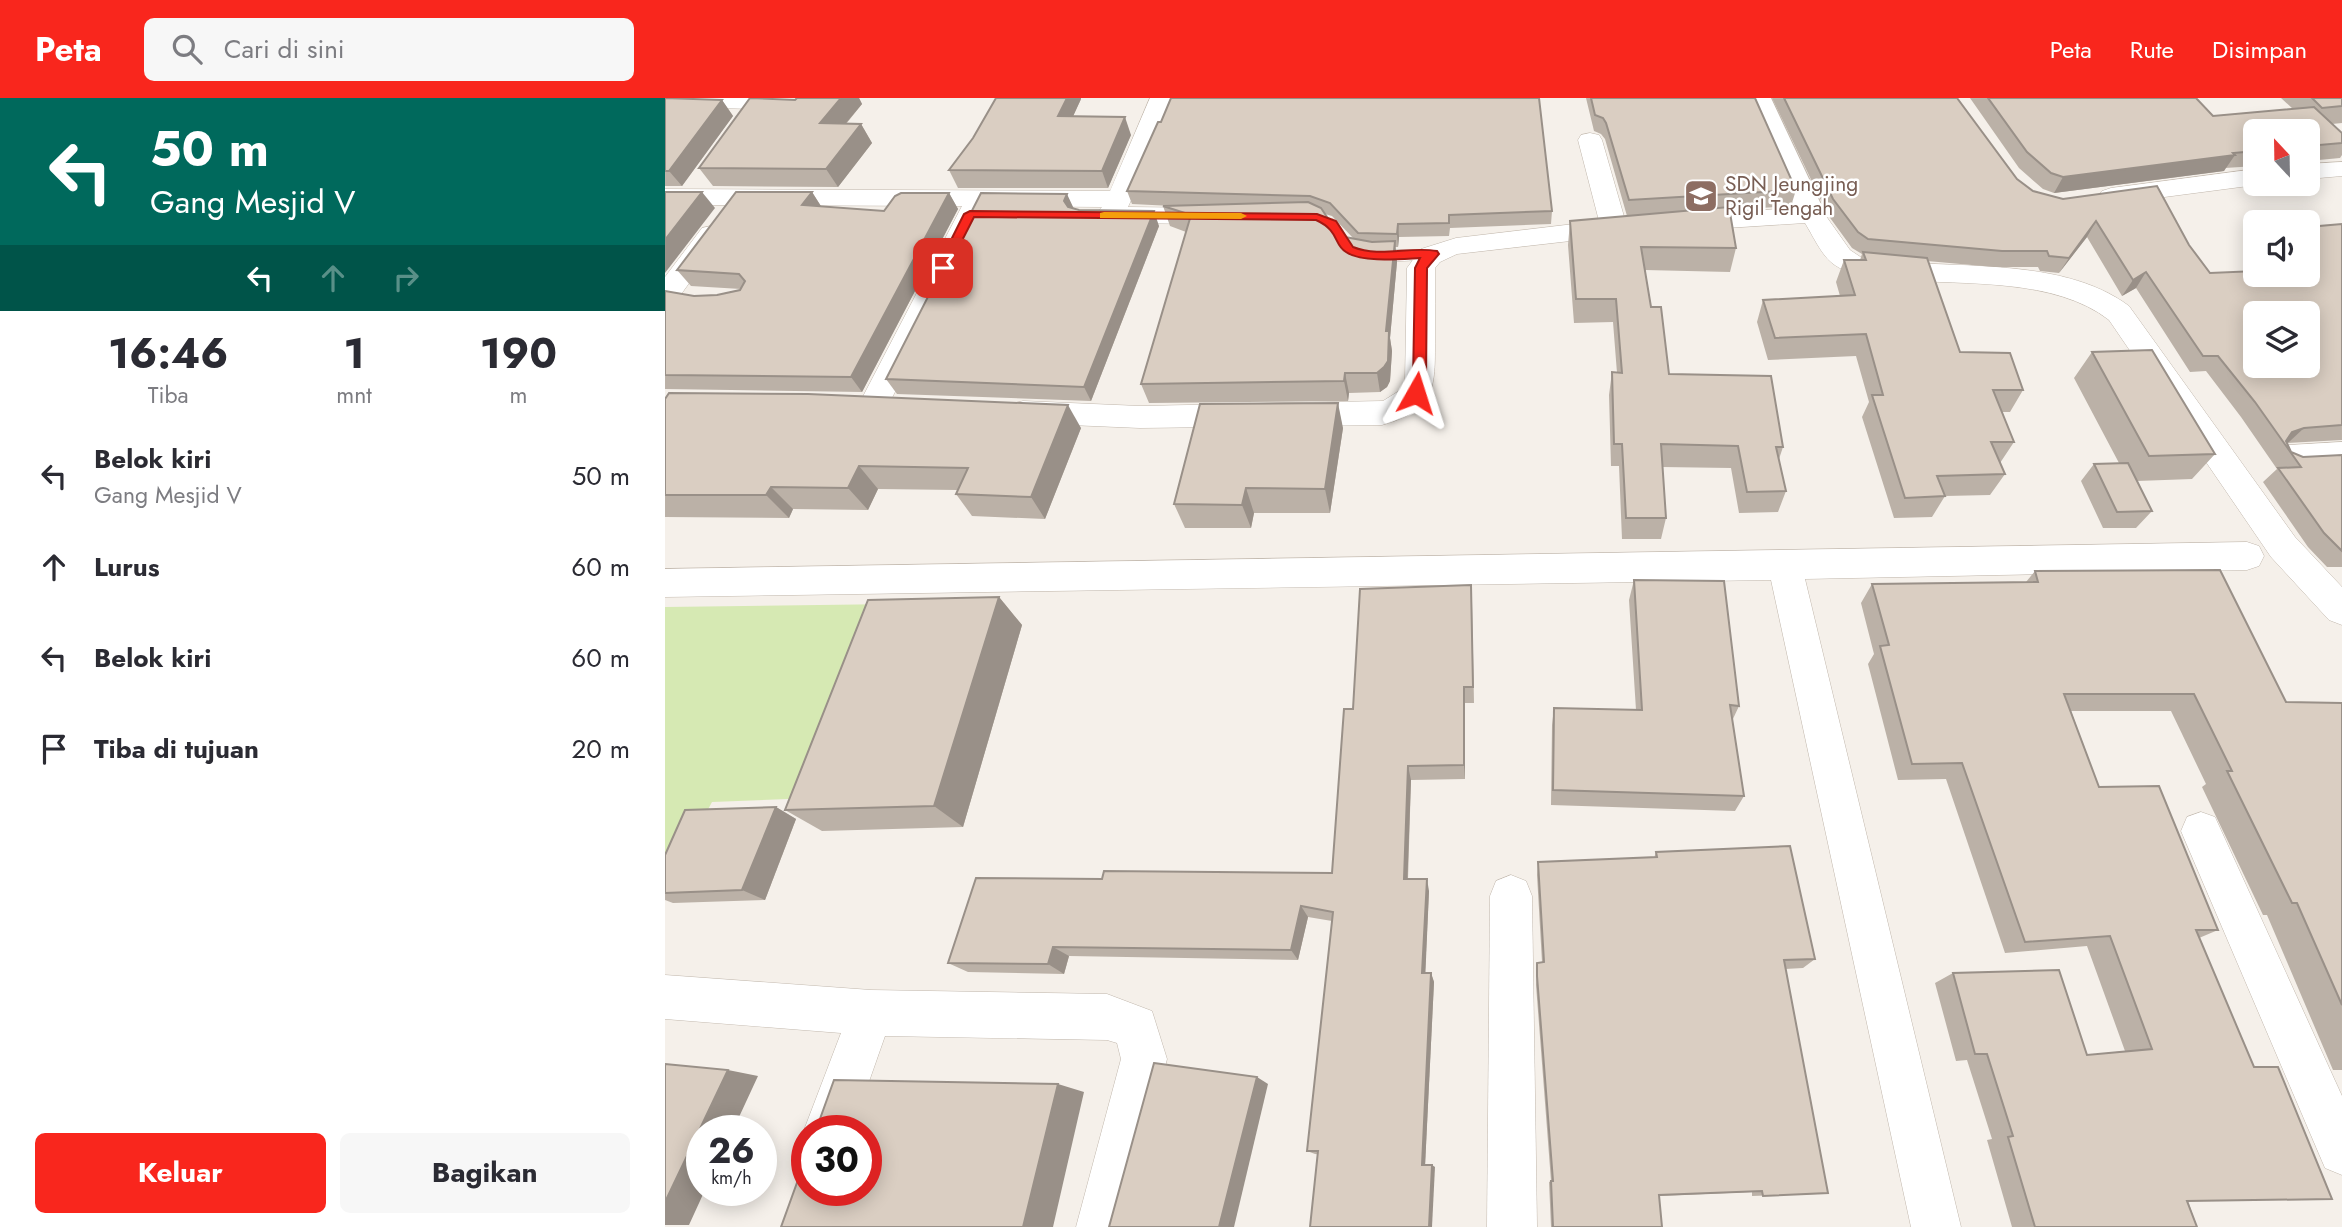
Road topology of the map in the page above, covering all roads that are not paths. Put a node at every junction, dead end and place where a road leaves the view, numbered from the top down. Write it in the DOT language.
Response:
graph roads {
  1 [pos="1162,98"];
  2 [pos="1759,98"];
  3 [pos="665,100"];
  4 [pos="759,100"];
  5 [pos="743,123"];
  6 [pos="1590,140"];
  7 [pos="2342,169"];
  8 [pos="2321,171"];
  9 [pos="705,176"];
  10 [pos="2243,179"];
  11 [pos="678,197"];
  12 [pos="739,197"];
  13 [pos="2089,199"];
  14 [pos="974,206"];
  15 [pos="1114,207"];
  16 [pos="1812,215"];
  17 [pos="1234,216"];
  18 [pos="1304,217"];
  19 [pos="1636,226"];
  20 [pos="1433,254"];
  21 [pos="669,287"];
  22 [pos="700,298"];
  23 [pos="875,406"];
  24 [pos="993,411"];
  25 [pos="2342,454"];
  26 [pos="2290,457"];
  27 [pos="2247,556"];
  28 [pos="1784,566"];
  29 [pos="665,583"];
  30 [pos="2342,610"];
  31 [pos="2201,831"];
  32 [pos="1511,896"];
  33 [pos="665,997"];
  34 [pos="871,1013"];
  35 [pos="834,1115"];
  36 [pos="2342,1151"];
  37 [pos="1101,1227"];
  38 [pos="1512,1227"];
  39 [pos="1937,1227"];
  1 -- 15 [label="street"];
  2 -- 16 [label="street"];
  3 -- 4 [label="street"];
  4 -- 5 [label="street"];
  6 -- 19 [label="street"];
  7 -- 8 [label="street"];
  9 -- 11 [label="street"];
  10 -- 13 [label="street"];
  11 -- 12 [label="street"];
  12 -- 14 [label="street"];
  12 -- 21 [label="street"];
  14 -- 15 [label="street"];
  14 -- 23 [label="street"];
  15 -- 17 [label="street"];
  16 -- 19 [label="street"];
  16 -- 30 [label="street"];
  18 -- 20 [label="lane"];
  19 -- 20 [label="street"];
  20 -- 24 [label="street"];
  21 -- 22 [label="street"];
  25 -- 26 [label="street"];
  27 -- 28 [label="street"];
  28 -- 29 [label="street"];
  28 -- 39 [label="street"];
  31 -- 36 [label="street"];
  32 -- 38 [label="street"];
  33 -- 34 [label="street"];
  34 -- 35 [label="street"];
  34 -- 37 [label="street"];
}
